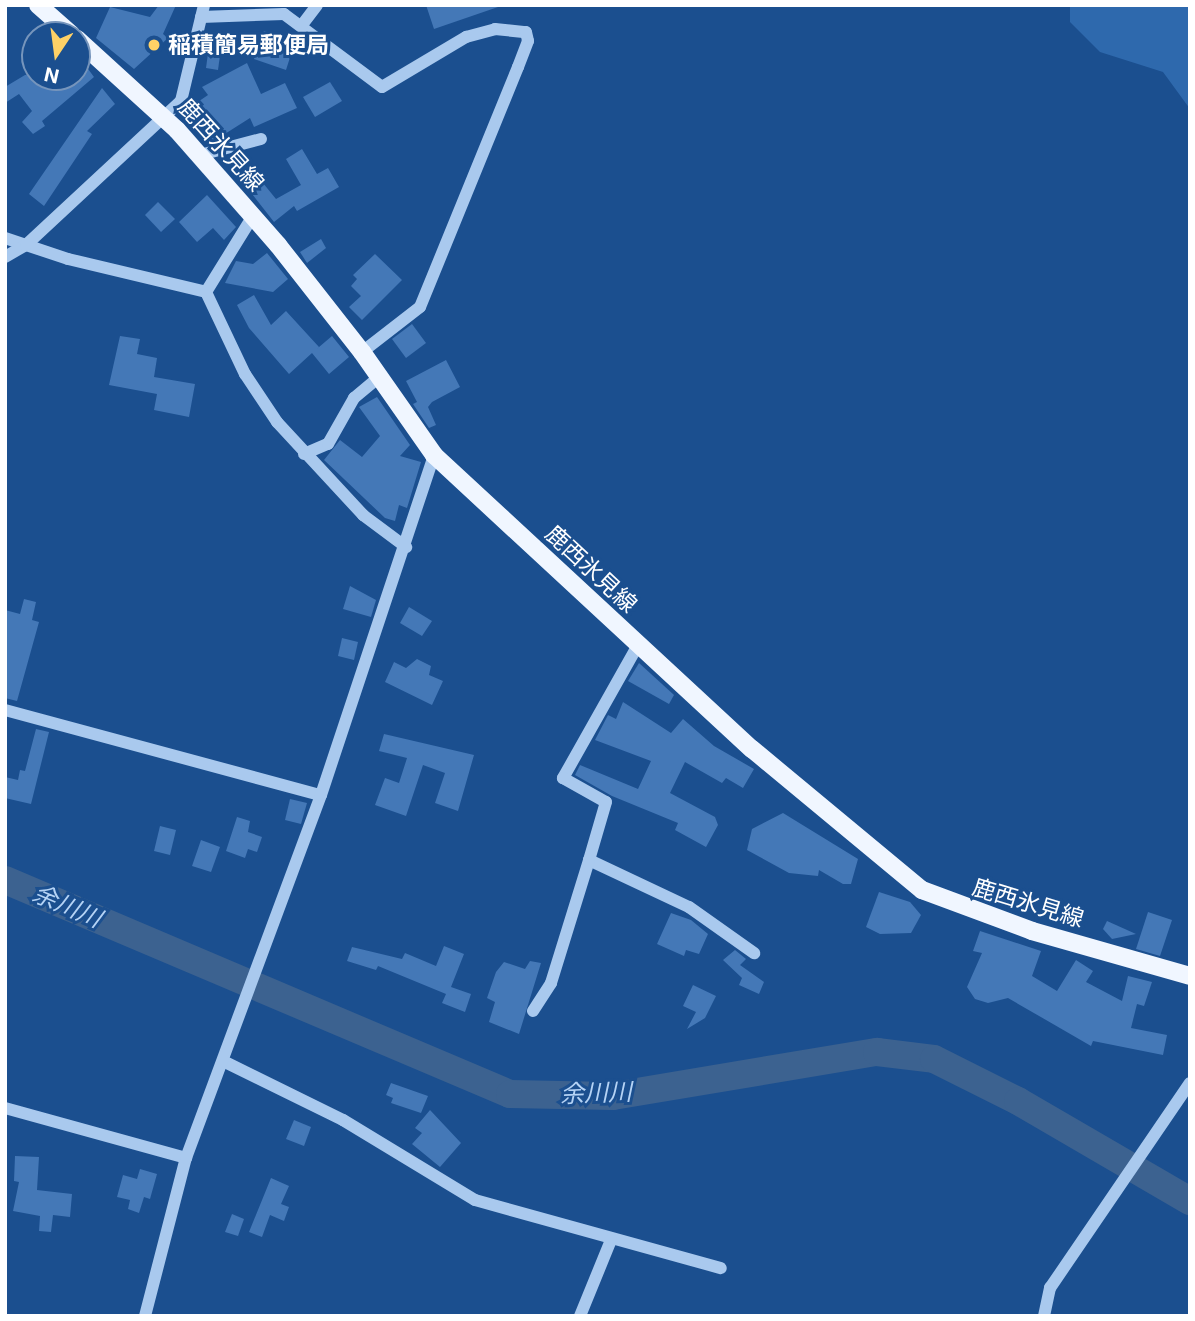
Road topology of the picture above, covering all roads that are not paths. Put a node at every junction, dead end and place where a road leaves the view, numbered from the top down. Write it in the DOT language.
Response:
graph roads {
  1 [pos="38,5"];
  2 [pos="317,5"];
  3 [pos="203,11"];
  4 [pos="56,21"];
  5 [pos="302,25"];
  6 [pos="91,52"];
  7 [pos="163,117"];
  8 [pos="261,139"];
  9 [pos="200,155"];
  10 [pos="253,216"];
  11 [pos="5,238"];
  12 [pos="26,245"];
  13 [pos="5,257"];
  14 [pos="205,292"];
  15 [pos="362,352"];
  16 [pos="379,377"];
  17 [pos="304,454"];
  18 [pos="434,455"];
  19 [pos="406,547"];
  20 [pos="638,645"];
  21 [pos="5,710"];
  22 [pos="321,796"];
  23 [pos="589,860"];
  24 [pos="754,953"];
  25 [pos="1190,976"];
  26 [pos="533,1012"];
  27 [pos="223,1060"];
  28 [pos="1190,1083"];
  29 [pos="5,1108"];
  30 [pos="186,1158"];
  31 [pos="611,1240"];
  32 [pos="721,1268"];
  33 [pos="145,1316"];
  34 [pos="580,1316"];
  35 [pos="1044,1316"];
  1 -- 4 [label="main road"];
  2 -- 5 [label="street"];
  3 -- 5 [label="street"];
  3 -- 7 [label="street"];
  5 -- 15 [label="street"];
  6 -- 7 [label="main road, 鹿西氷見線"];
  7 -- 9 [label="main road, 鹿西氷見線"];
  7 -- 12 [label="street"];
  8 -- 9 [label="street"];
  9 -- 10 [label="main road, 鹿西氷見線"];
  10 -- 14 [label="street"];
  10 -- 15 [label="main road, 鹿西氷見線"];
  11 -- 12 [label="street"];
  12 -- 13 [label="street"];
  12 -- 14 [label="street"];
  14 -- 17 [label="street"];
  15 -- 16 [label="main road, 鹿西氷見線"];
  16 -- 17 [label="street"];
  16 -- 18 [label="main road, 鹿西氷見線"];
  17 -- 19 [label="street"];
  18 -- 19 [label="street"];
  18 -- 20 [label="main road, 鹿西氷見線"];
  19 -- 22 [label="street"];
  20 -- 23 [label="street"];
  20 -- 25 [label="main road, 鹿西氷見線"];
  21 -- 22 [label="street"];
  22 -- 27 [label="street"];
  23 -- 24 [label="street"];
  23 -- 26 [label="street"];
  27 -- 30 [label="street"];
  27 -- 31 [label="street"];
  28 -- 35 [label="street"];
  29 -- 30 [label="street"];
  30 -- 33 [label="street"];
  31 -- 32 [label="street"];
  31 -- 34 [label="street"];
}
